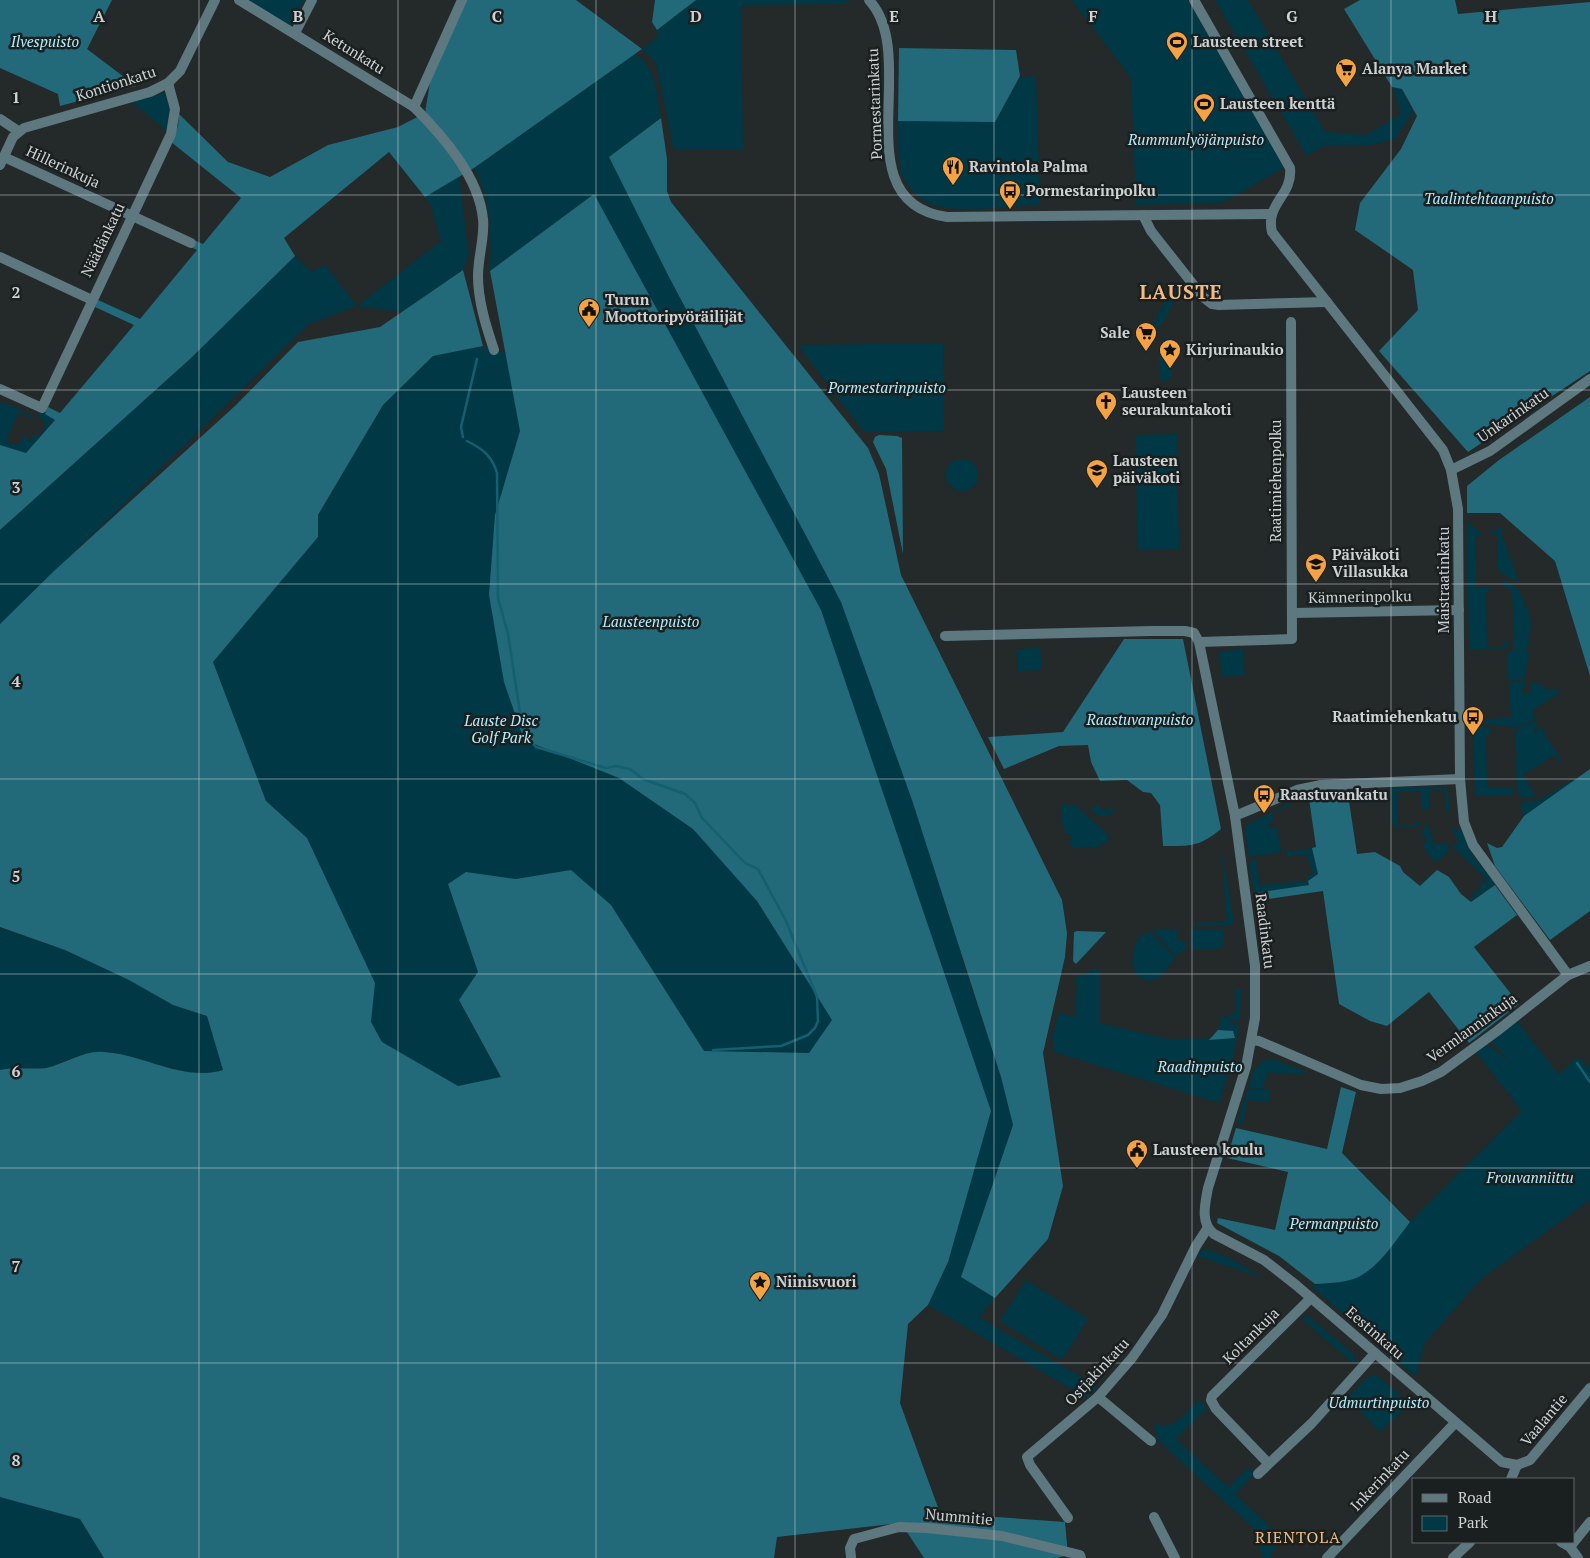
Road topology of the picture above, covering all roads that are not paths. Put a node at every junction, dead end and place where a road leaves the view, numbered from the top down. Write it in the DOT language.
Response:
graph roads {
  1 [pos="215,0"];
  2 [pos="239,0"];
  3 [pos="312,0"];
  4 [pos="462,0"];
  5 [pos="868,0"];
  6 [pos="1194,0"];
  7 [pos="295,33"];
  8 [pos="168,83"];
  9 [pos="414,107"];
  10 [pos="0,119"];
  11 [pos="18,131"];
  12 [pos="2,161"];
  13 [pos="1271,214"];
  14 [pos="1144,215"];
  15 [pos="132,216"];
  16 [pos="191,243"];
  17 [pos="0,258"];
  18 [pos="92,300"];
  19 [pos="1327,302"];
  20 [pos="1291,322"];
  21 [pos="494,350"];
  22 [pos="1590,379"];
  23 [pos="0,388"];
  24 [pos="1451,470"];
  25 [pos="1459,610"];
  26 [pos="1292,613"];
  27 [pos="945,636"];
  28 [pos="1198,638"];
  29 [pos="1460,780"];
  30 [pos="1235,816"];
  31 [pos="1590,966"];
  32 [pos="1568,975"];
  33 [pos="1252,1040"];
  34 [pos="1208,1229"];
  35 [pos="1311,1298"];
  36 [pos="1375,1353"];
  37 [pos="1590,1388"];
  38 [pos="1098,1397"];
  39 [pos="1455,1423"];
  40 [pos="1151,1441"];
  41 [pos="1268,1463"];
  42 [pos="1517,1465"];
  43 [pos="1258,1474"];
  44 [pos="1512,1478"];
  45 [pos="1154,1516"];
  46 [pos="1068,1518"];
  47 [pos="1590,1522"];
  48 [pos="1575,1535"];
  49 [pos="1078,1543"];
  50 [pos="1469,1543"];
  51 [pos="1565,1544"];
  52 [pos="851,1557"];
  53 [pos="1081,1557"];
  54 [pos="1175,1558"];
  55 [pos="1327,1558"];
  56 [pos="1453,1558"];
  57 [pos="1578,1558"];
  1 -- 8 [label="street, Kontionkatu"];
  2 -- 7 [label="street, Ketunkatu"];
  3 -- 7 [label="street"];
  4 -- 9 [label="street"];
  5 -- 14 [label="street, Pormestarinkatu"];
  6 -- 13 [label="street"];
  7 -- 9 [label="street, Ketunkatu"];
  8 -- 11 [label="street, Kontionkatu"];
  8 -- 15 [label="street, Näädänkatu"];
  9 -- 21 [label="street, Ketunkatu"];
  10 -- 11 [label="street"];
  11 -- 12 [label="street"];
  12 -- 15 [label="street, Hillerinkuja"];
  13 -- 14 [label="street, Pormestarinkatu"];
  13 -- 19 [label="street, Maistraatinkatu"];
  14 -- 19 [label="street"];
  15 -- 16 [label="street, Hillerinkuja"];
  15 -- 18 [label="street, Näädänkatu"];
  17 -- 18 [label="street"];
  18 -- 23 [label="street, Näädänkatu"];
  19 -- 24 [label="street, Maistraatinkatu"];
  20 -- 26 [label="street, Raatimiehenpolku"];
  22 -- 24 [label="street, Unkarinkatu"];
  24 -- 25 [label="street, Maistraatinkatu"];
  25 -- 26 [label="street, Kämnerinpolku"];
  25 -- 29 [label="street, Maistraatinkatu"];
  26 -- 28 [label="street, Raatimiehenpolku"];
  27 -- 28 [label="street"];
  28 -- 30 [label="street, Raadinkatu"];
  29 -- 30 [label="street"];
  29 -- 32 [label="street, Maistraatinkatu"];
  30 -- 33 [label="street, Raadinkatu"];
  31 -- 32 [label="street, Vermlanninkuja"];
  32 -- 33 [label="street, Vermlanninkuja"];
  33 -- 34 [label="street, Raadinkatu"];
  34 -- 35 [label="street, Eestinkatu"];
  34 -- 38 [label="street, Ostjakinkatu"];
  35 -- 36 [label="street, Eestinkatu"];
  35 -- 41 [label="street, Koltankuja"];
  36 -- 39 [label="street, Eestinkatu"];
  36 -- 41 [label="street"];
  37 -- 42 [label="street, Vaalantie"];
  38 -- 40 [label="street"];
  38 -- 46 [label="street, Ostjakinkatu"];
  39 -- 42 [label="street, Eestinkatu"];
  39 -- 55 [label="street, Inkerinkatu"];
  41 -- 43 [label="street"];
  42 -- 44 [label="street"];
  45 -- 54 [label="street"];
  47 -- 48 [label="street"];
  49 -- 53 [label="street, Nummitie"];
  50 -- 56 [label="street"];
  51 -- 57 [label="street"];
  52 -- 53 [label="street, Nummitie"];
}
